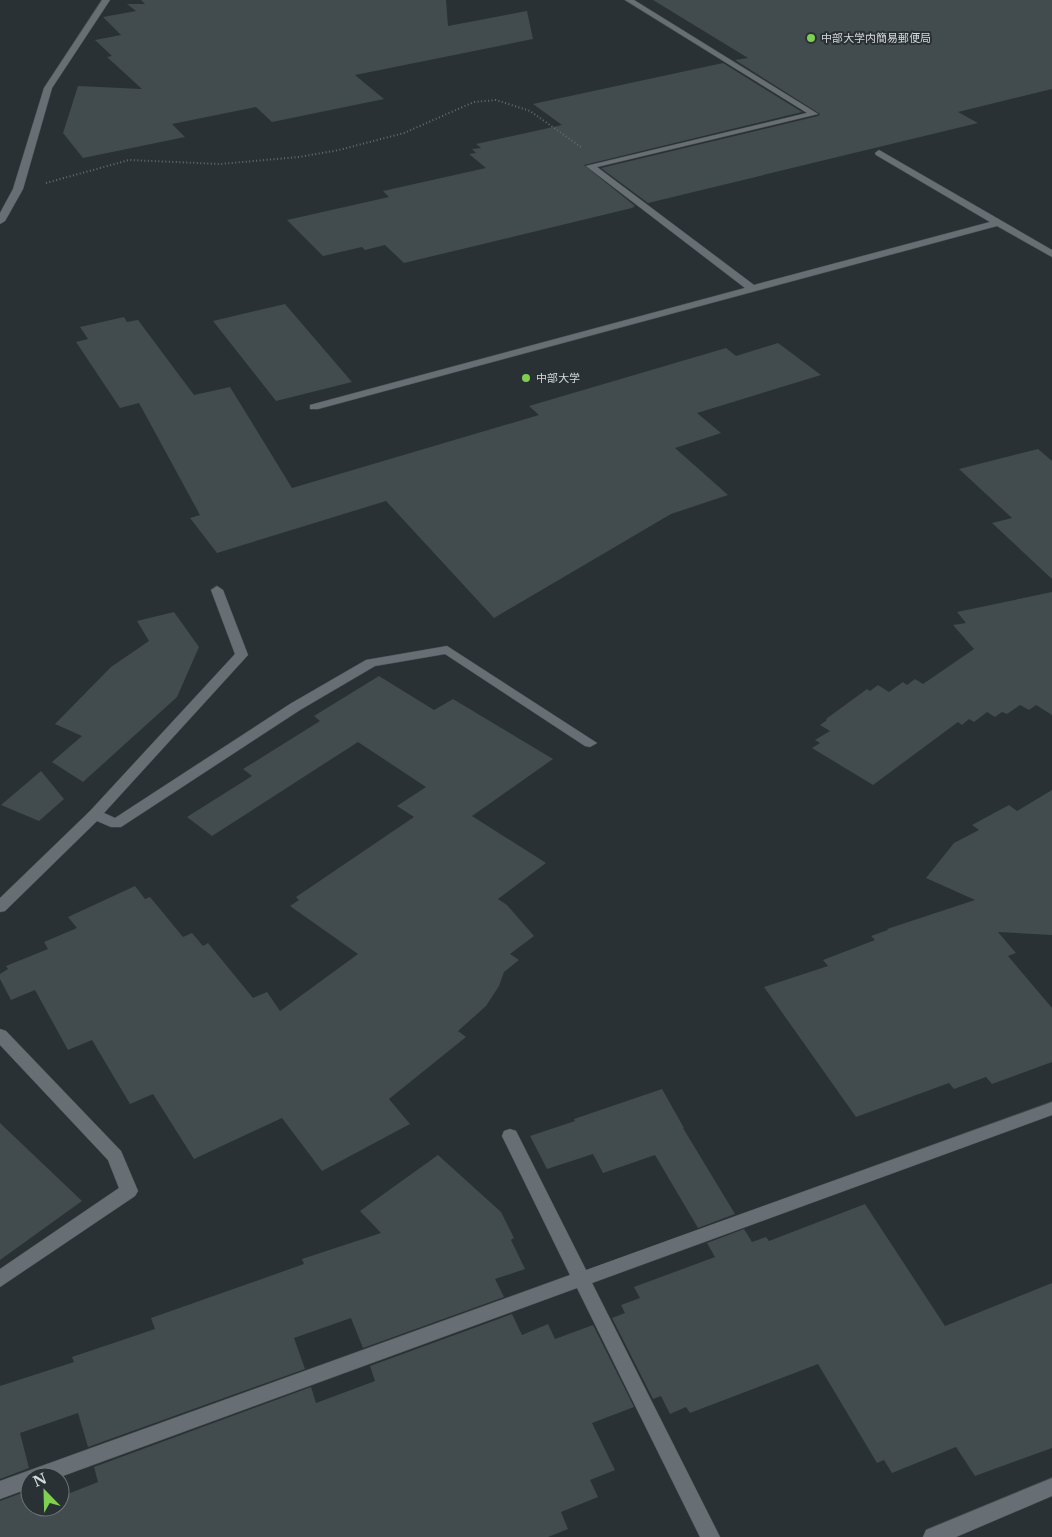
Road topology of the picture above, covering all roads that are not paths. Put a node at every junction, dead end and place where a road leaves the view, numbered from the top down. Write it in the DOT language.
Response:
graph roads {
  1 [pos="106,0"];
  2 [pos="629,0"];
  3 [pos="878,153"];
  4 [pos="0,221"];
  5 [pos="997,223"];
  6 [pos="1052,254"];
  7 [pos="753,289"];
  8 [pos="314,407"];
  9 [pos="217,590"];
  10 [pos="590,742"];
  11 [pos="95,814"];
  12 [pos="0,907"];
  13 [pos="0,1035"];
  14 [pos="1052,1108"];
  15 [pos="510,1136"];
  16 [pos="580,1279"];
  17 [pos="0,1280"];
  18 [pos="63,1467"];
  19 [pos="20,1483"];
  20 [pos="1052,1487"];
  21 [pos="0,1490"];
  22 [pos="710,1537"];
  23 [pos="933,1537"];
  1 -- 4 [label="street"];
  2 -- 7 [label="street"];
  3 -- 5 [label="street"];
  5 -- 6 [label="street"];
  5 -- 7 [label="street"];
  7 -- 8 [label="street"];
  9 -- 11 [label="street"];
  10 -- 11 [label="street"];
  11 -- 12 [label="street"];
  13 -- 17 [label="street"];
  14 -- 16 [label="street"];
  15 -- 16 [label="street"];
  16 -- 18 [label="street"];
  16 -- 22 [label="street"];
  19 -- 21 [label="street"];
  20 -- 23 [label="street"];
}
